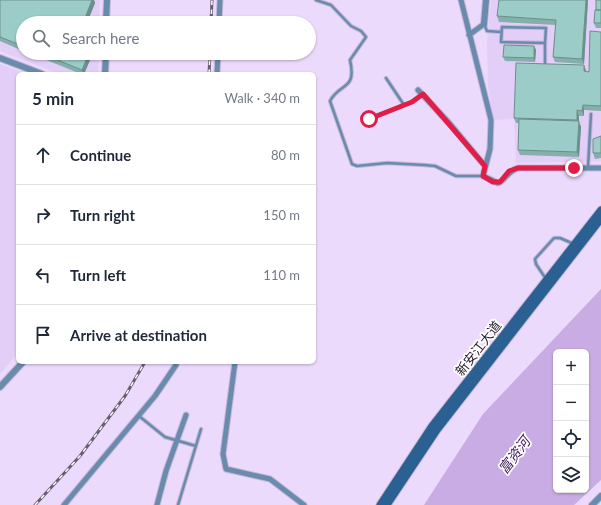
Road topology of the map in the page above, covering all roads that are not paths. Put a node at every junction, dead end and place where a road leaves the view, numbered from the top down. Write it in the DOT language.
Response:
graph roads {
  1 [pos="107,0"];
  2 [pos="220,0"];
  3 [pos="316,0"];
  4 [pos="461,0"];
  5 [pos="486,0"];
  6 [pos="106,16"];
  7 [pos="219,16"];
  8 [pos="484,24"];
  9 [pos="502,32"];
  10 [pos="469,35"];
  11 [pos="545,43"];
  12 [pos="0,58"];
  13 [pos="106,60"];
  14 [pos="218,60"];
  15 [pos="544,66"];
  16 [pos="37,72"];
  17 [pos="105,72"];
  18 [pos="217,72"];
  19 [pos="386,78"];
  20 [pos="418,90"];
  21 [pos="423,94"];
  22 [pos="404,105"];
  23 [pos="591,114"];
  24 [pos="369,119"];
  25 [pos="485,166"];
  26 [pos="588,168"];
  27 [pos="601,168"];
  28 [pos="483,176"];
  29 [pos="601,210"];
  30 [pos="601,219"];
  31 [pos="574,244"];
  32 [pos="546,280"];
  33 [pos="21,364"];
  34 [pos="235,364"];
  35 [pos="176,365"];
  36 [pos="0,387"];
  37 [pos="186,415"];
  38 [pos="139,416"];
  39 [pos="201,429"];
  40 [pos="176,440"];
  41 [pos="196,446"];
  42 [pos="601,496"];
  43 [pos="64,505"];
  44 [pos="157,505"];
  45 [pos="178,505"];
  46 [pos="304,505"];
  47 [pos="380,505"];
  48 [pos="387,505"];
  49 [pos="592,505"];
  1 -- 6 [label="street"];
  2 -- 7 [label="street"];
  3 -- 28 [label="lane"];
  4 -- 10 [label="street"];
  5 -- 8 [label="street"];
  8 -- 9 [label="lane"];
  8 -- 10 [label="street"];
  9 -- 11 [label="lane"];
  9 -- 11 [label="lane"];
  10 -- 25 [label="street"];
  11 -- 15 [label="lane"];
  12 -- 16 [label="street"];
  13 -- 17 [label="street"];
  14 -- 18 [label="street"];
  19 -- 22 [label="lane"];
  20 -- 21 [label="street"];
  21 -- 22 [label="lane"];
  21 -- 25 [label="street"];
  22 -- 24 [label="lane"];
  23 -- 26 [label="lane"];
  25 -- 28 [label="street"];
  26 -- 27 [label="street"];
  26 -- 28 [label="street"];
  29 -- 31 [label="main road, 新安江大道"];
  30 -- 48 [label="main road, 新安江大道"];
  31 -- 32 [label="main road, 新安江大道"];
  31 -- 32 [label="lane"];
  32 -- 47 [label="main road, 新安江大道"];
  33 -- 36 [label="street"];
  34 -- 46 [label="street"];
  35 -- 38 [label="street"];
  37 -- 40 [label="street"];
  38 -- 40 [label="lane"];
  38 -- 43 [label="street"];
  39 -- 41 [label="lane"];
  40 -- 41 [label="lane"];
  40 -- 44 [label="street"];
  41 -- 45 [label="lane"];
  42 -- 49 [label="street"];
}
